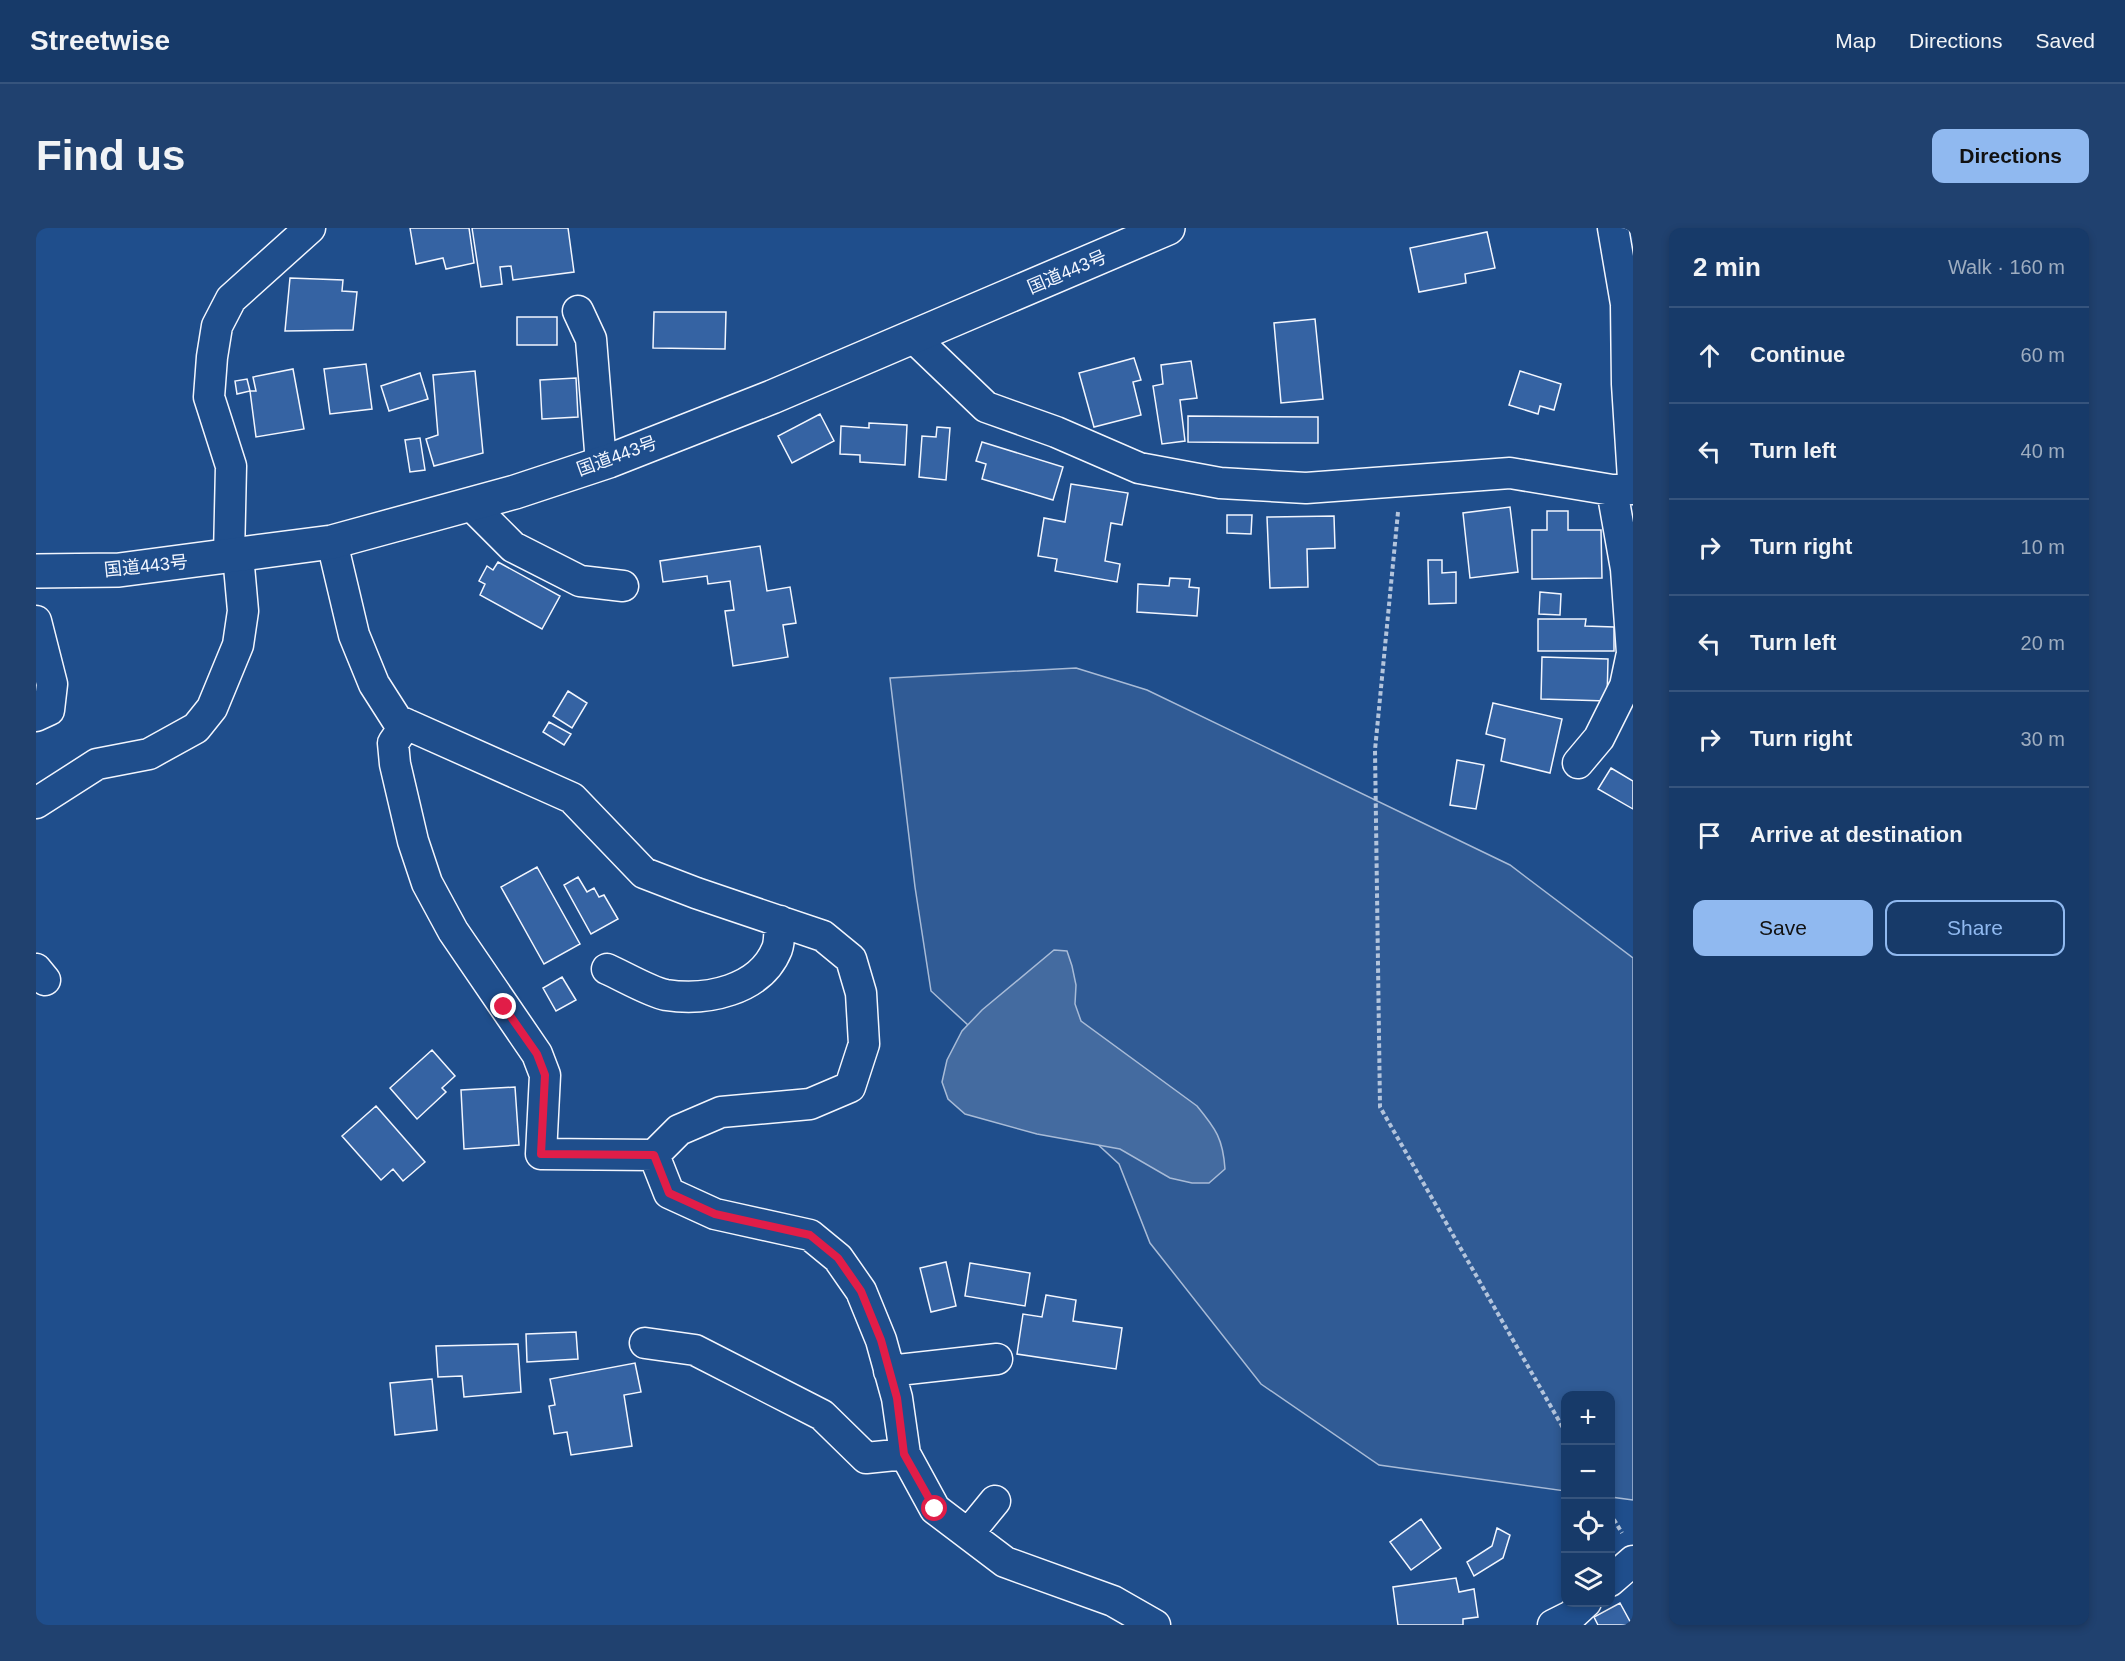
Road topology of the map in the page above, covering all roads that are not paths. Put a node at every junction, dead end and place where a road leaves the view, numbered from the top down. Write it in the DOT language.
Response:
graph roads {
  1 [pos="310,228"];
  2 [pos="1168,228"];
  3 [pos="1613,228"];
  4 [pos="578,311"];
  5 [pos="914,338"];
  6 [pos="601,463"];
  7 [pos="1626,486"];
  8 [pos="470,504"];
  9 [pos="332,542"];
  10 [pos="233,556"];
  11 [pos="36,571"];
  12 [pos="623,586"];
  13 [pos="36,621"];
  14 [pos="36,716"];
  15 [pos="406,724"];
  16 [pos="1578,763"];
  17 [pos="36,803"];
  18 [pos="780,921"];
  19 [pos="607,969"];
  20 [pos="654,1155"];
  21 [pos="645,1343"];
  22 [pos="997,1359"];
  23 [pos="890,1371"];
  24 [pos="904,1454"];
  25 [pos="995,1501"];
  26 [pos="968,1534"];
  27 [pos="1633,1561"];
  28 [pos="1615,1577"];
  29 [pos="1581,1607"];
  30 [pos="1155,1625"];
  31 [pos="1553,1625"];
  1 -- 10 [label="street"];
  2 -- 5 [label="highway, 国道443号"];
  3 -- 7 [label="street"];
  4 -- 6 [label="street"];
  5 -- 6 [label="highway, 国道443号"];
  5 -- 7 [label="street"];
  6 -- 8 [label="highway, 国道443号"];
  7 -- 16 [label="street"];
  8 -- 9 [label="highway, 国道443号"];
  8 -- 12 [label="street"];
  9 -- 10 [label="highway, 国道443号"];
  9 -- 15 [label="street"];
  10 -- 11 [label="highway, 国道443号"];
  10 -- 17 [label="street"];
  13 -- 14 [label="street"];
  15 -- 18 [label="street"];
  15 -- 20 [label="street"];
  18 -- 19 [label="street"];
  18 -- 20 [label="street"];
  20 -- 23 [label="street"];
  21 -- 24 [label="street"];
  22 -- 23 [label="street"];
  23 -- 24 [label="street"];
  24 -- 26 [label="street"];
  25 -- 26 [label="street"];
  26 -- 30 [label="street"];
  27 -- 28 [label="street"];
  29 -- 31 [label="street"];
}
